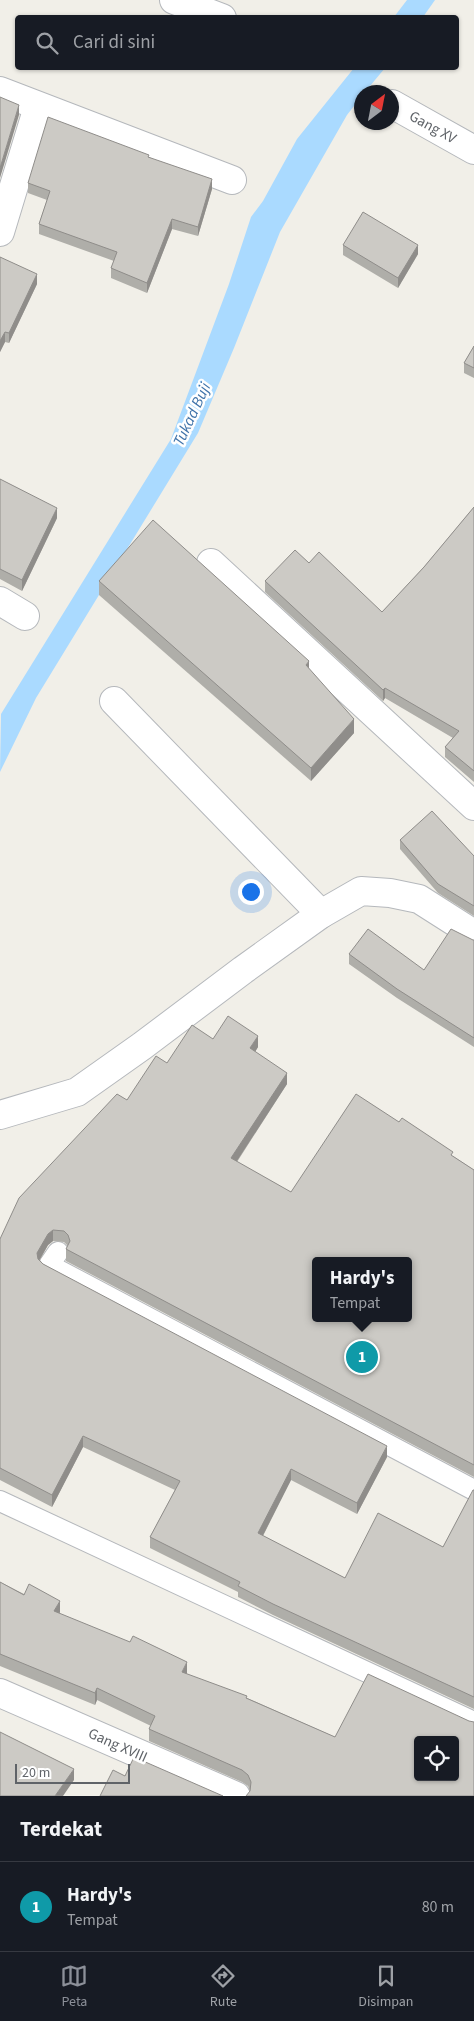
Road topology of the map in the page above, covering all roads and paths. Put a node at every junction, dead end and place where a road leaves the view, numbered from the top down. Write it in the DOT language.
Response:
graph roads {
  1 [pos="174,0"];
  2 [pos="214,15"];
  3 [pos="0,91"];
  4 [pos="38,107"];
  5 [pos="399,108"];
  6 [pos="474,150"];
  7 [pos="232,180"];
  8 [pos="0,232"];
  9 [pos="211,563"];
  10 [pos="0,601"];
  11 [pos="25,616"];
  12 [pos="114,702"];
  13 [pos="474,806"];
  14 [pos="321,914"];
  15 [pos="474,934"];
  16 [pos="0,1115"];
  17 [pos="58,1252"];
  18 [pos="474,1490"];
  19 [pos="0,1501"];
  20 [pos="0,1693"];
  21 [pos="474,1722"];
  22 [pos="236,1796"];
  1 -- 2 [label="street"];
  3 -- 4 [label="street"];
  4 -- 7 [label="street"];
  4 -- 8 [label="street"];
  5 -- 6 [label="street, Gang XV"];
  9 -- 13 [label="street"];
  10 -- 11 [label="street"];
  12 -- 14 [label="street"];
  14 -- 15 [label="street"];
  14 -- 16 [label="street"];
  17 -- 18 [label="lane"];
  19 -- 21 [label="lane"];
  20 -- 22 [label="street, Gang XVIII"];
}
